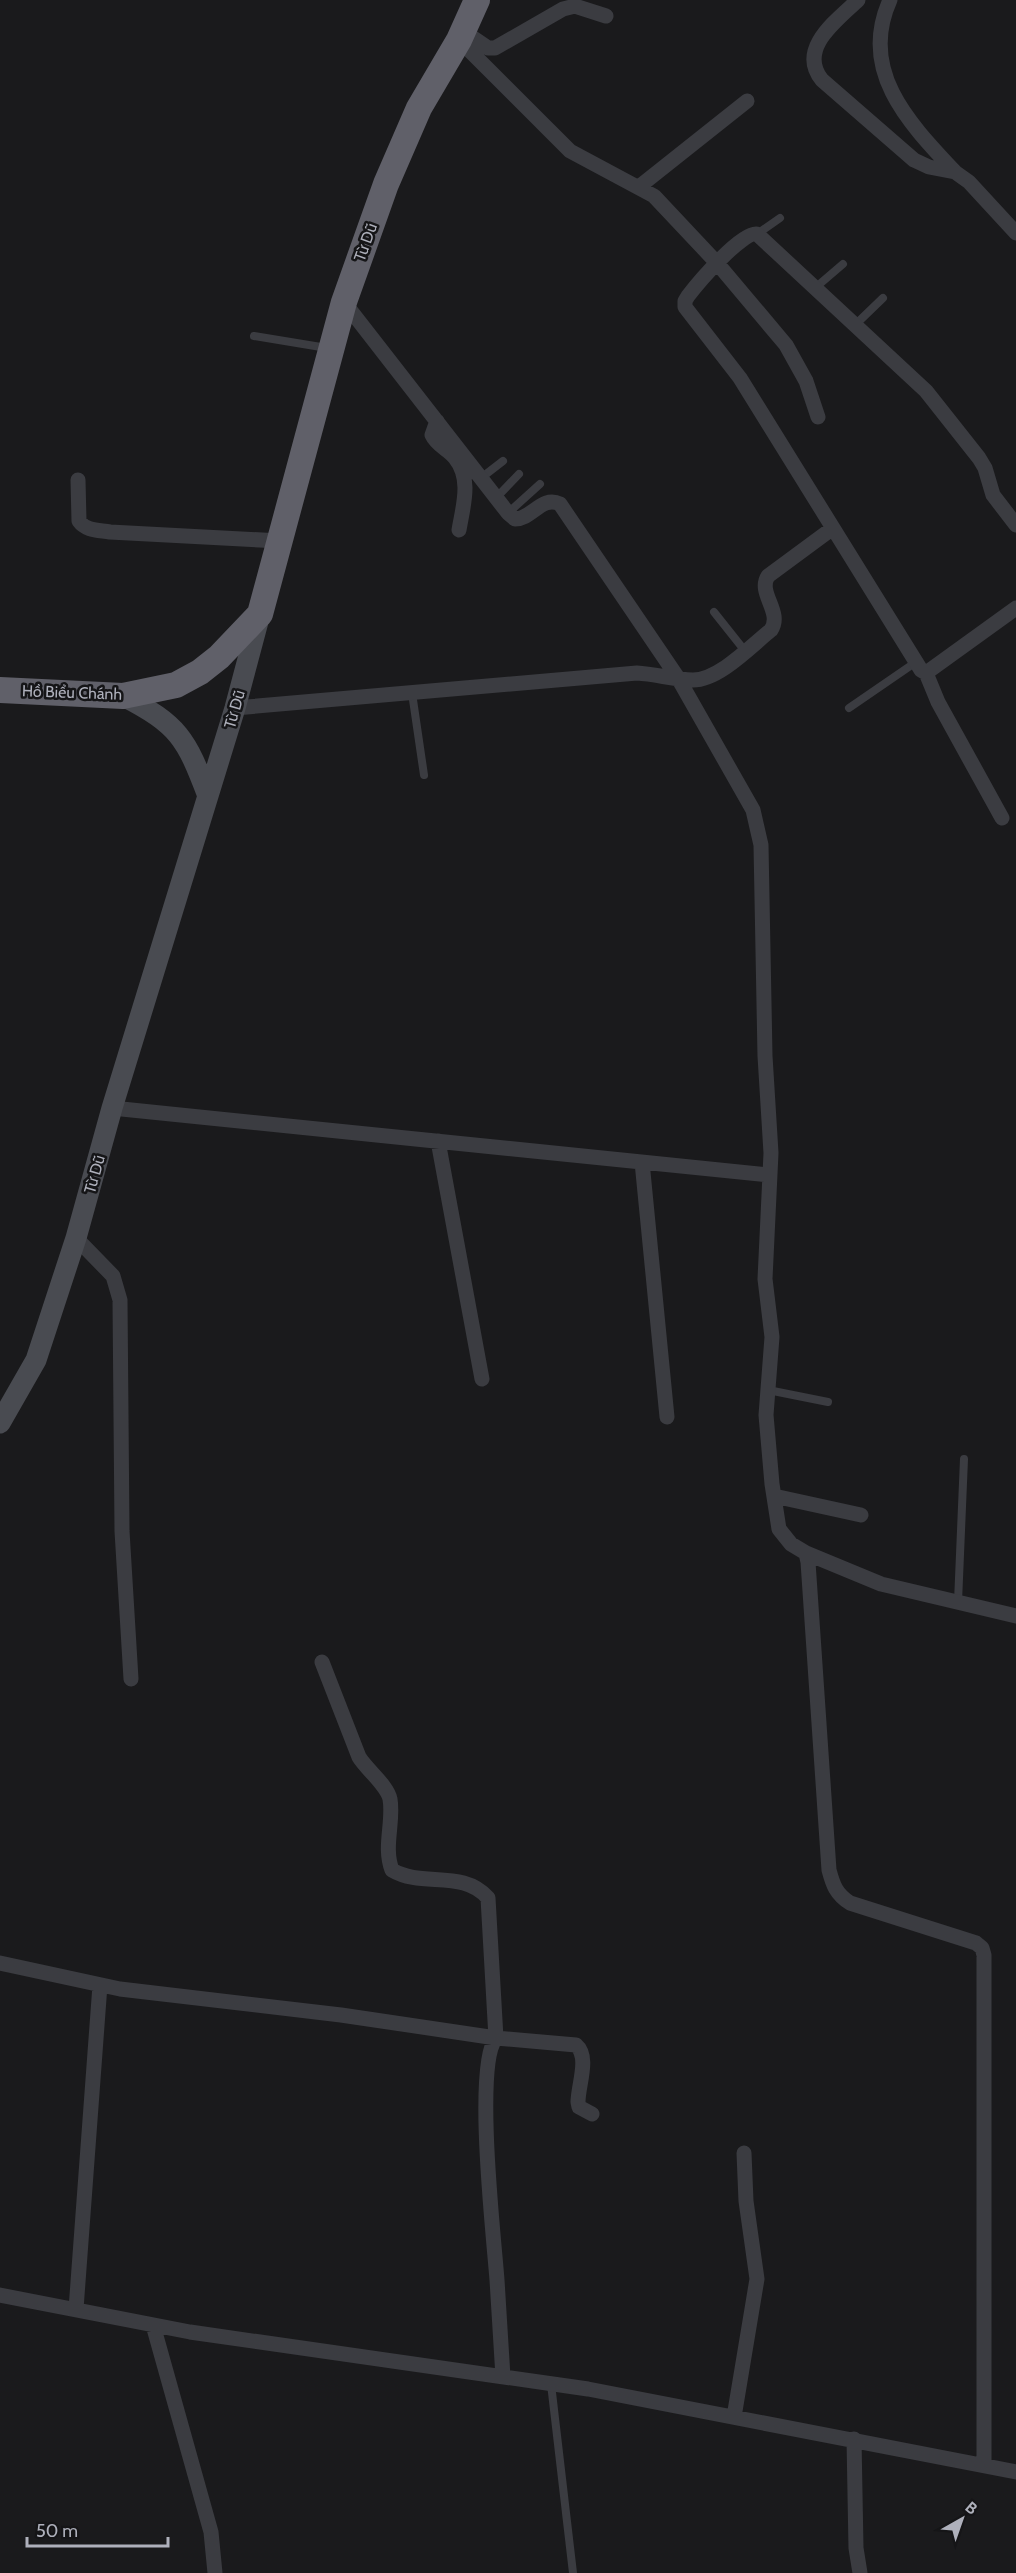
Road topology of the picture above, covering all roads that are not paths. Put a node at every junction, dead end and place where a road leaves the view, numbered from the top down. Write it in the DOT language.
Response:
graph roads {
  1 [pos="477,0"];
  2 [pos="856,0"];
  3 [pos="890,0"];
  4 [pos="606,16"];
  5 [pos="461,35"];
  6 [pos="747,101"];
  7 [pos="955,172"];
  8 [pos="640,186"];
  9 [pos="780,218"];
  10 [pos="1016,233"];
  11 [pos="757,234"];
  12 [pos="717,263"];
  13 [pos="843,264"];
  14 [pos="815,288"];
  15 [pos="883,298"];
  16 [pos="344,302"];
  17 [pos="855,325"];
  18 [pos="254,336"];
  19 [pos="331,349"];
  20 [pos="818,417"];
  21 [pos="437,421"];
  22 [pos="503,460"];
  23 [pos="519,474"];
  24 [pos="481,478"];
  25 [pos="78,480"];
  26 [pos="540,484"];
  27 [pos="496,498"];
  28 [pos="508,513"];
  29 [pos="1016,525"];
  30 [pos="833,528"];
  31 [pos="459,530"];
  32 [pos="280,541"];
  33 [pos="1016,608"];
  34 [pos="714,612"];
  35 [pos="260,614"];
  36 [pos="745,651"];
  37 [pos="921,668"];
  38 [pos="678,678"];
  39 [pos="0,690"];
  40 [pos="412,693"];
  41 [pos="123,696"];
  42 [pos="235,708"];
  43 [pos="849,708"];
  44 [pos="424,775"];
  45 [pos="208,796"];
  46 [pos="1002,818"];
  47 [pos="112,1108"];
  48 [pos="438,1141"];
  49 [pos="642,1162"];
  50 [pos="769,1175"];
  51 [pos="76,1238"];
  52 [pos="482,1379"];
  53 [pos="768,1390"];
  54 [pos="828,1402"];
  55 [pos="667,1417"];
  56 [pos="0,1423"];
  57 [pos="964,1459"];
  58 [pos="774,1496"];
  59 [pos="861,1515"];
  60 [pos="807,1563"];
  61 [pos="958,1602"];
  62 [pos="1016,1616"];
  63 [pos="322,1662"];
  64 [pos="131,1679"];
  65 [pos="0,1964"];
  66 [pos="100,1985"];
  67 [pos="496,2038"];
  68 [pos="592,2114"];
  69 [pos="744,2153"];
  70 [pos="0,2295"];
  71 [pos="76,2309"];
  72 [pos="153,2325"];
  73 [pos="503,2377"];
  74 [pos="551,2384"];
  75 [pos="734,2417"];
  76 [pos="854,2439"];
  77 [pos="984,2464"];
  78 [pos="1016,2472"];
  79 [pos="215,2573"];
  80 [pos="573,2573"];
  81 [pos="860,2573"];
  1 -- 5 [label="highway, Từ Dũ"];
  2 -- 7 [label="street"];
  3 -- 7 [label="street"];
  4 -- 5 [label="street"];
  5 -- 8 [label="street"];
  5 -- 16 [label="highway, Từ Dũ"];
  6 -- 8 [label="street"];
  7 -- 10 [label="street"];
  8 -- 12 [label="street"];
  9 -- 11 [label="lane"];
  11 -- 12 [label="street"];
  11 -- 14 [label="street"];
  12 -- 20 [label="street"];
  12 -- 30 [label="street"];
  13 -- 14 [label="lane"];
  14 -- 17 [label="street"];
  15 -- 17 [label="lane"];
  16 -- 19 [label="highway, Từ Dũ"];
  16 -- 21 [label="street"];
  17 -- 29 [label="street"];
  18 -- 19 [label="lane"];
  19 -- 32 [label="highway, Từ Dũ"];
  21 -- 24 [label="street"];
  21 -- 31 [label="street"];
  22 -- 24 [label="lane"];
  23 -- 27 [label="lane"];
  24 -- 27 [label="street"];
  25 -- 32 [label="street"];
  26 -- 28 [label="lane"];
  27 -- 28 [label="street"];
  28 -- 38 [label="street"];
  30 -- 36 [label="street"];
  30 -- 37 [label="street"];
  32 -- 35 [label="highway, Từ Dũ"];
  33 -- 37 [label="street"];
  34 -- 36 [label="lane"];
  35 -- 41 [label="highway, Hồ Biểu Chánh"];
  35 -- 42 [label="main road, Từ Dũ"];
  36 -- 38 [label="street"];
  37 -- 43 [label="lane"];
  37 -- 46 [label="street"];
  38 -- 40 [label="street"];
  38 -- 50 [label="street"];
  39 -- 41 [label="highway, Hồ Biểu Chánh"];
  40 -- 42 [label="street"];
  40 -- 44 [label="lane"];
  41 -- 45 [label="main road"];
  42 -- 45 [label="main road, Từ Dũ"];
  45 -- 47 [label="main road, Từ Dũ"];
  47 -- 48 [label="street"];
  47 -- 51 [label="main road, Từ Dũ"];
  48 -- 49 [label="street"];
  48 -- 52 [label="street"];
  49 -- 50 [label="street"];
  49 -- 55 [label="street"];
  50 -- 53 [label="street"];
  51 -- 56 [label="main road, Từ Dũ"];
  51 -- 64 [label="street"];
  53 -- 54 [label="lane"];
  53 -- 58 [label="street"];
  57 -- 61 [label="lane"];
  58 -- 59 [label="street"];
  58 -- 60 [label="street"];
  60 -- 61 [label="street"];
  60 -- 77 [label="street"];
  61 -- 62 [label="street"];
  63 -- 67 [label="street"];
  65 -- 66 [label="street"];
  66 -- 67 [label="street"];
  66 -- 71 [label="street"];
  67 -- 68 [label="street"];
  67 -- 73 [label="street"];
  69 -- 75 [label="street"];
  70 -- 71 [label="street"];
  71 -- 72 [label="street"];
  72 -- 73 [label="street"];
  72 -- 79 [label="street"];
  73 -- 74 [label="street"];
  74 -- 75 [label="street"];
  74 -- 80 [label="lane"];
  75 -- 76 [label="street"];
  76 -- 77 [label="street"];
  76 -- 81 [label="street"];
  77 -- 78 [label="street"];
}
